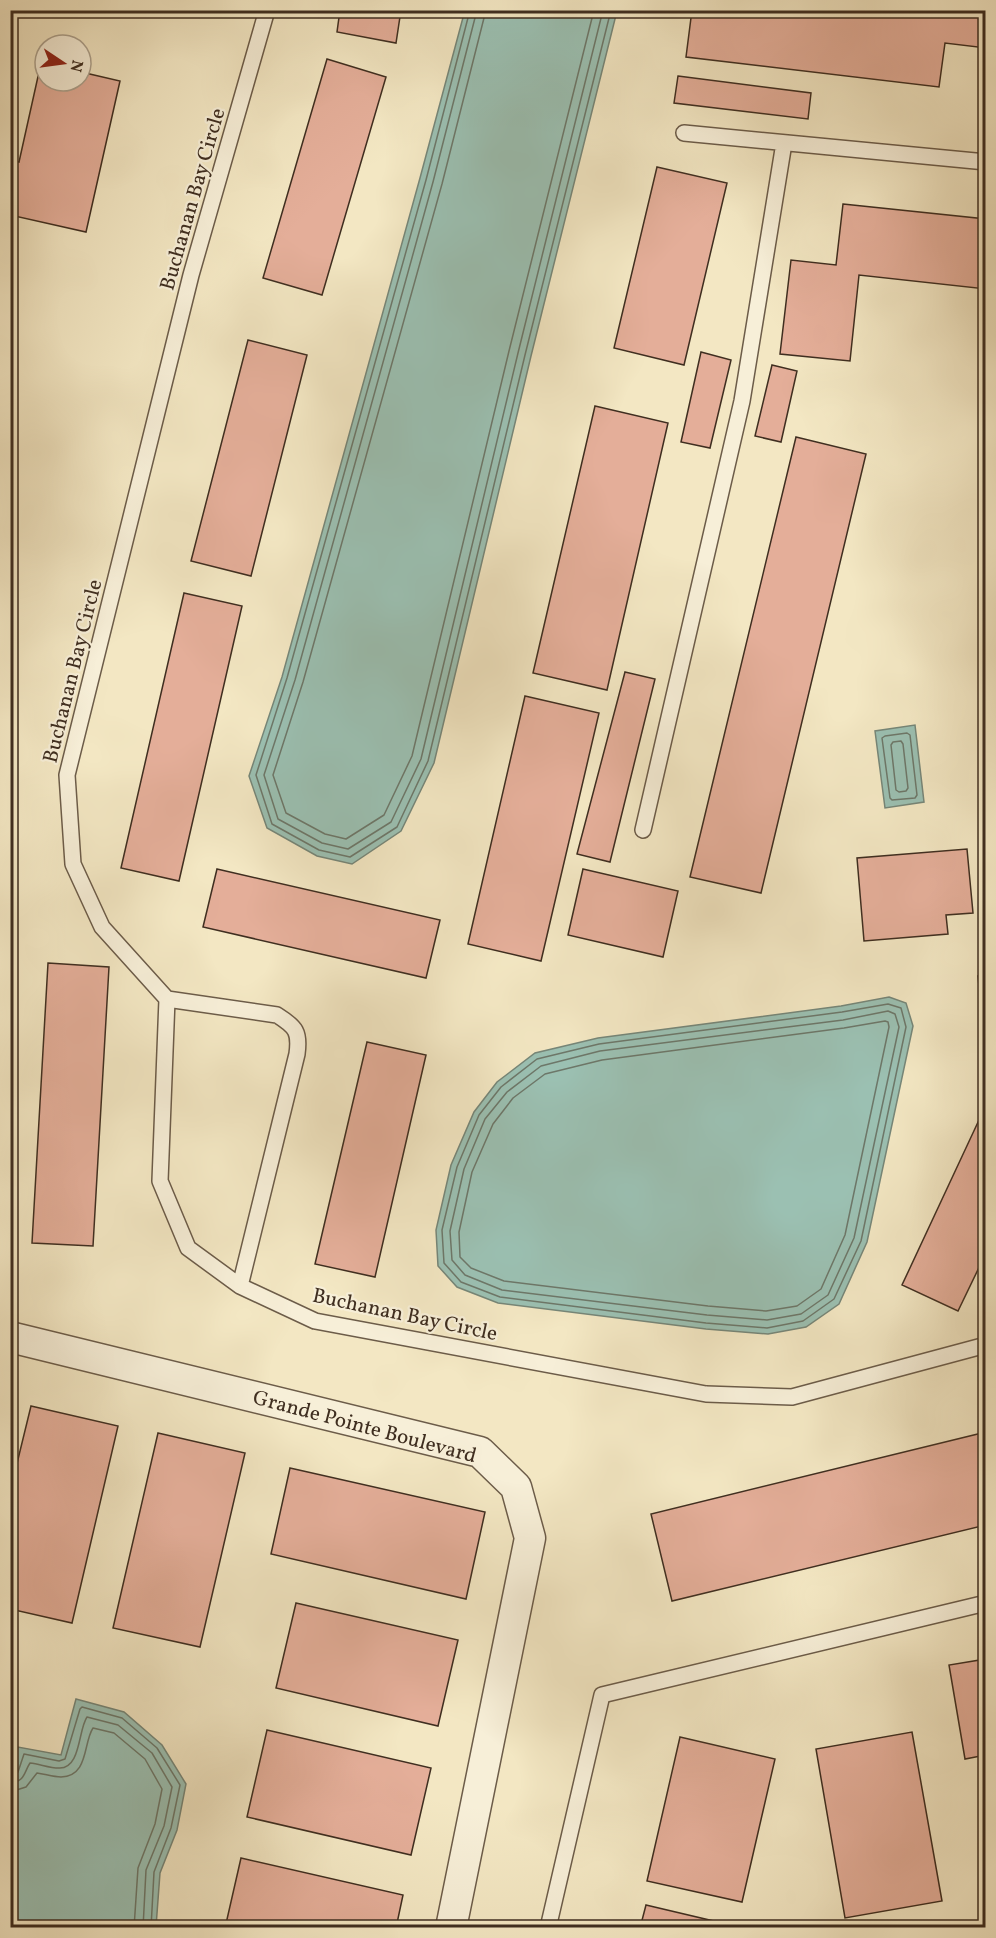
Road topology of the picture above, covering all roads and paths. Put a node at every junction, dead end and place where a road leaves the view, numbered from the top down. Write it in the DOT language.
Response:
graph roads {
  1 [pos="267,10"];
  2 [pos="684,133"];
  3 [pos="784,143"];
  4 [pos="986,162"];
  5 [pos="643,830"];
  6 [pos="167,999"];
  7 [pos="240,1286"];
  8 [pos="10,1336"];
  9 [pos="986,1345"];
  10 [pos="986,1603"];
  11 [pos="451,1928"];
  12 [pos="548,1928"];
  1 -- 6 [label="lane, Buchanan Bay Circle"];
  2 -- 3 [label="lane"];
  3 -- 4 [label="lane"];
  3 -- 5 [label="lane"];
  6 -- 7 [label="lane, Buchanan Bay Circle"];
  6 -- 7 [label="lane"];
  7 -- 9 [label="lane, Buchanan Bay Circle"];
  8 -- 11 [label="street, Grande Pointe Boulevard"];
  10 -- 12 [label="lane"];
}
